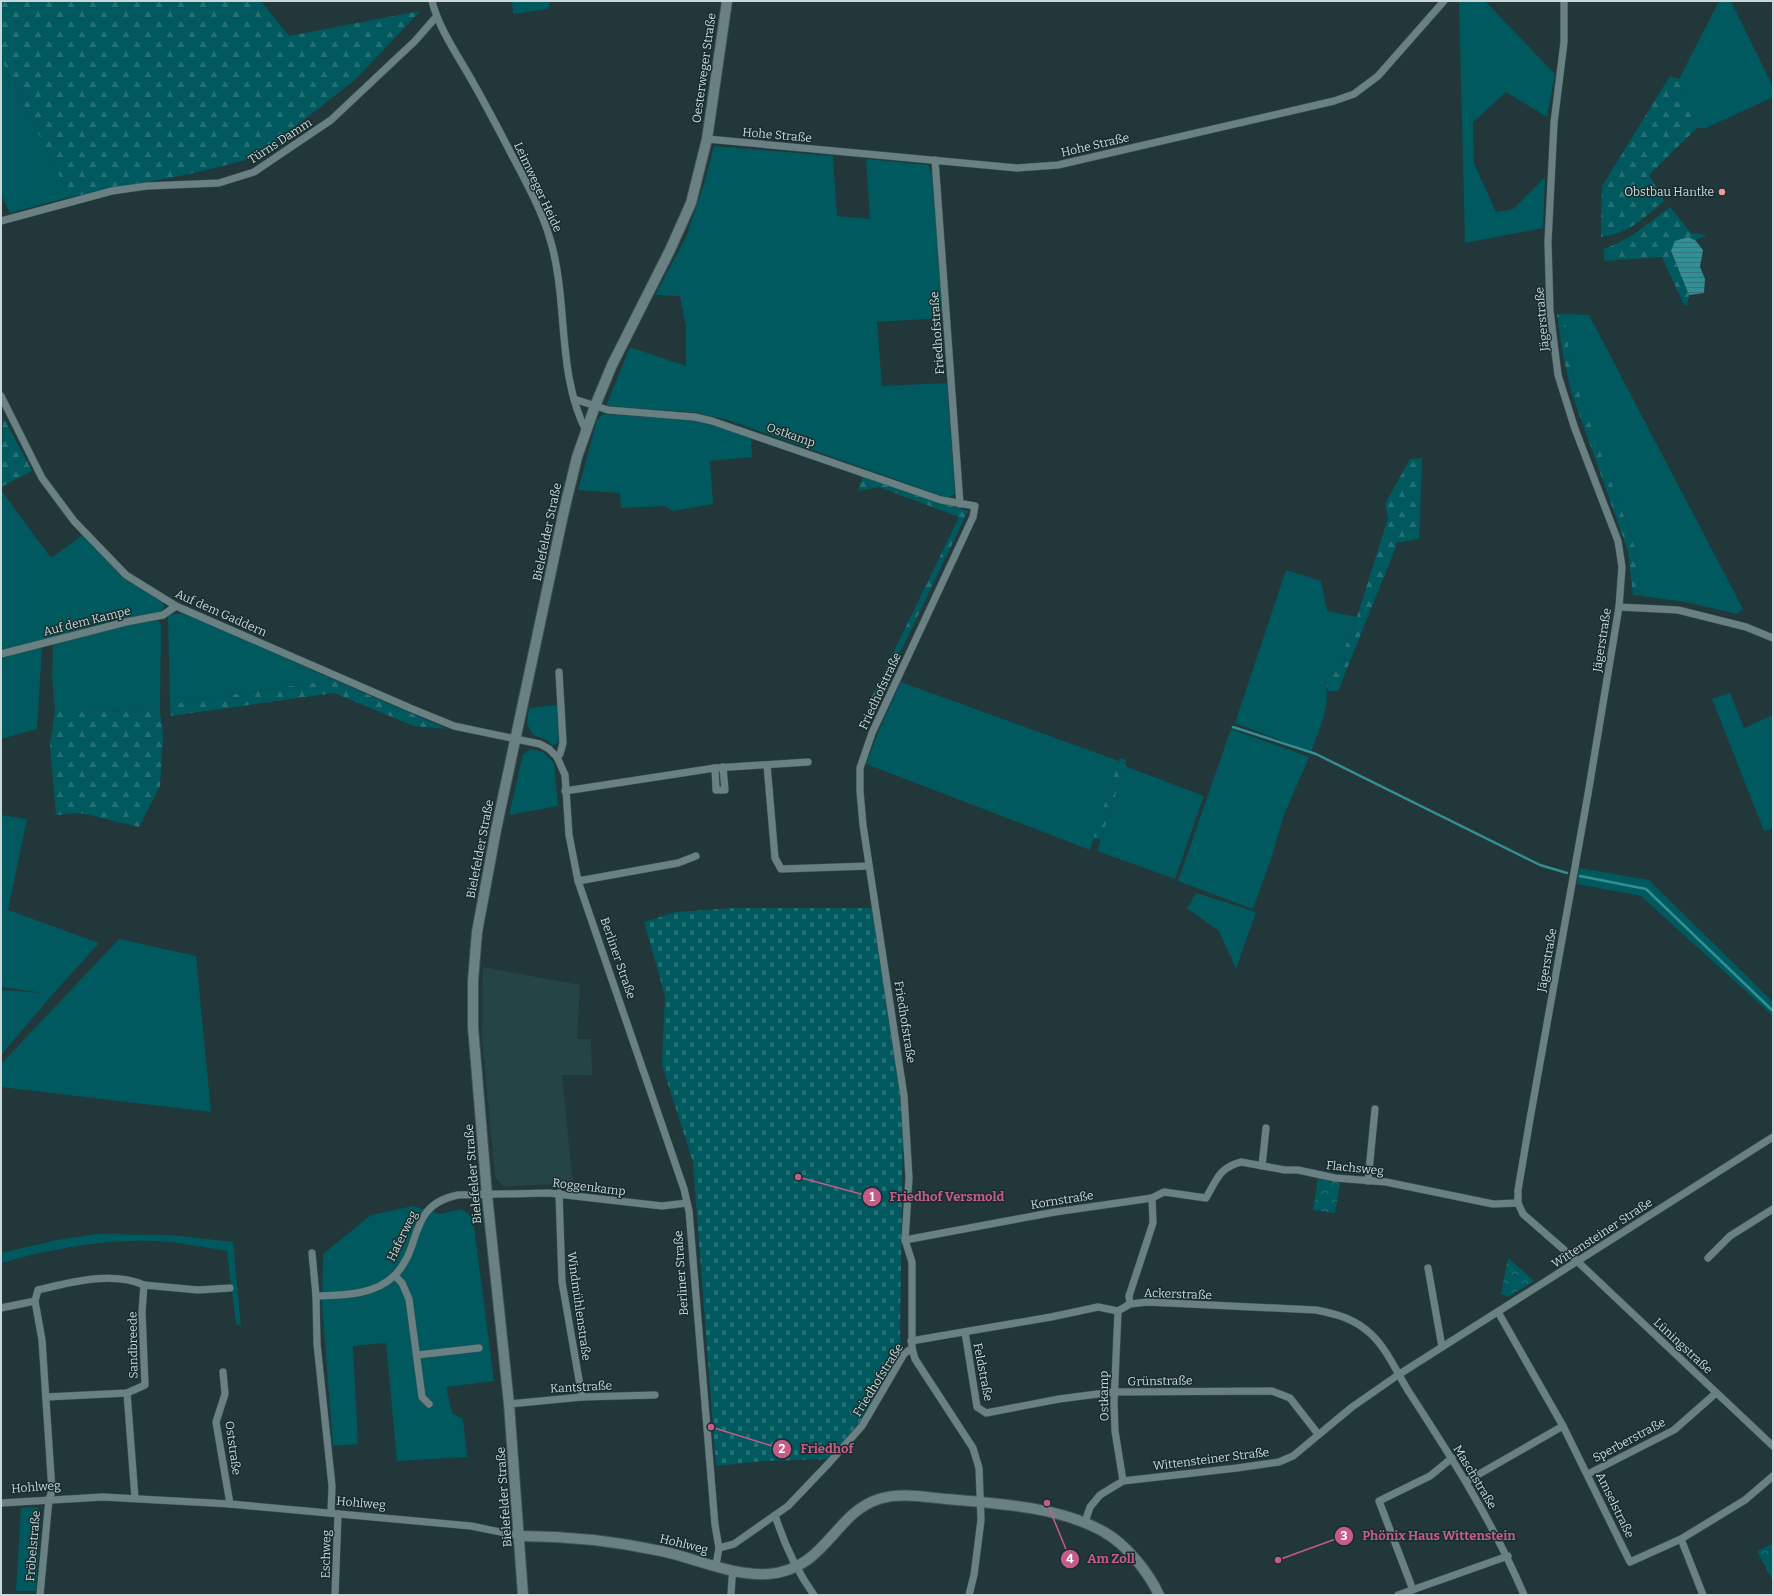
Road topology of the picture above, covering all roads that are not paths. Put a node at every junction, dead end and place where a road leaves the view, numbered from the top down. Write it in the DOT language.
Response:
graph roads {
  1 [pos="432,1"];
  2 [pos="727,1"];
  3 [pos="1444,1"];
  4 [pos="1564,1"];
  5 [pos="436,17"];
  6 [pos="707,139"];
  7 [pos="935,160"];
  8 [pos="1,221"];
  9 [pos="1,396"];
  10 [pos="574,399"];
  11 [pos="595,406"];
  12 [pos="586,431"];
  13 [pos="960,504"];
  14 [pos="975,506"];
  15 [pos="176,606"];
  16 [pos="1618,607"];
  17 [pos="1773,638"];
  18 [pos="1,654"];
  19 [pos="559,672"];
  20 [pos="516,738"];
  21 [pos="557,757"];
  22 [pos="808,762"];
  23 [pos="766,765"];
  24 [pos="723,767"];
  25 [pos="715,768"];
  26 [pos="565,791"];
  27 [pos="696,856"];
  28 [pos="869,866"];
  29 [pos="578,881"];
  30 [pos="1375,1109"];
  31 [pos="1266,1128"];
  32 [pos="1773,1136"];
  33 [pos="1262,1166"];
  34 [pos="1368,1181"];
  35 [pos="559,1193"];
  36 [pos="487,1195"];
  37 [pos="1152,1198"];
  38 [pos="1518,1202"];
  39 [pos="688,1203"];
  40 [pos="1773,1209"];
  41 [pos="905,1240"];
  42 [pos="312,1254"];
  43 [pos="1708,1258"];
  44 [pos="1578,1262"];
  45 [pos="1428,1268"];
  46 [pos="395,1276"];
  47 [pos="144,1286"];
  48 [pos="230,1288"];
  49 [pos="316,1296"];
  50 [pos="35,1301"];
  51 [pos="1130,1304"];
  52 [pos="1,1308"];
  53 [pos="1118,1311"];
  54 [pos="1498,1312"];
  55 [pos="965,1332"];
  56 [pos="912,1344"];
  57 [pos="1442,1347"];
  58 [pos="479,1348"];
  59 [pos="417,1355"];
  60 [pos="223,1372"];
  61 [pos="1398,1375"];
  62 [pos="1113,1392"];
  63 [pos="127,1393"];
  64 [pos="1716,1393"];
  65 [pos="655,1395"];
  66 [pos="46,1397"];
  67 [pos="582,1397"];
  68 [pos="429,1404"];
  69 [pos="509,1404"];
  70 [pos="986,1413"];
  71 [pos="1564,1426"];
  72 [pos="1318,1434"];
  73 [pos="1773,1446"];
  74 [pos="1452,1458"];
  75 [pos="1588,1474"];
  76 [pos="1773,1476"];
  77 [pos="1123,1481"];
  78 [pos="1467,1481"];
  79 [pos="135,1498"];
  80 [pos="49,1499"];
  81 [pos="982,1502"];
  82 [pos="1,1503"];
  83 [pos="230,1504"];
  84 [pos="334,1514"];
  85 [pos="775,1515"];
  86 [pos="1085,1522"];
  87 [pos="520,1536"];
  88 [pos="1681,1539"];
  89 [pos="719,1548"];
  90 [pos="1508,1556"];
  91 [pos="716,1565"];
  92 [pos="797,1568"];
  93 [pos="734,1570"];
  94 [pos="1413,1590"];
  95 [pos="40,1595"];
  96 [pos="335,1595"];
  97 [pos="523,1595"];
  98 [pos="732,1595"];
  99 [pos="814,1595"];
  100 [pos="969,1595"];
  101 [pos="1159,1595"];
  102 [pos="1398,1595"];
  103 [pos="1524,1595"];
  104 [pos="1703,1595"];
  1 -- 5 [label="street, Leimweger Heide"];
  2 -- 6 [label="main road, Oesterweger Straße"];
  3 -- 7 [label="street, Hohe Straße"];
  4 -- 16 [label="street, Jägerstraße"];
  5 -- 8 [label="street, Türns Damm"];
  5 -- 10 [label="street, Leimweger Heide"];
  6 -- 7 [label="street, Hohe Straße"];
  6 -- 11 [label="main road, Bielefelder Straße"];
  7 -- 13 [label="street, Friedhofstraße"];
  9 -- 15 [label="street, Auf dem Gaddern"];
  10 -- 11 [label="street"];
  10 -- 12 [label="street, Leimweger Heide"];
  11 -- 12 [label="main road, Bielefelder Straße"];
  11 -- 13 [label="street, Ostkamp"];
  12 -- 20 [label="main road, Bielefelder Straße"];
  13 -- 14 [label="street, Ostkamp"];
  14 -- 28 [label="street, Friedhofstraße"];
  15 -- 18 [label="street, Auf dem Kampe"];
  15 -- 20 [label="street, Auf dem Gaddern"];
  16 -- 17 [label="street"];
  16 -- 38 [label="street, Jägerstraße"];
  19 -- 21 [label="street"];
  20 -- 21 [label="street, Berliner Straße"];
  20 -- 36 [label="main road, Bielefelder Straße"];
  21 -- 26 [label="street, Berliner Straße"];
  22 -- 23 [label="street"];
  23 -- 24 [label="street"];
  23 -- 28 [label="street"];
  24 -- 25 [label="street"];
  24 -- 25 [label="street"];
  25 -- 26 [label="street"];
  26 -- 29 [label="street, Berliner Straße"];
  27 -- 29 [label="street"];
  28 -- 41 [label="street, Friedhofstraße"];
  29 -- 39 [label="street, Berliner Straße"];
  30 -- 34 [label="street"];
  31 -- 33 [label="street"];
  32 -- 44 [label="street, Wittensteiner Straße"];
  33 -- 34 [label="street, Flachsweg"];
  33 -- 37 [label="street, Flachsweg"];
  34 -- 38 [label="street, Flachsweg"];
  35 -- 36 [label="street, Roggenkamp"];
  35 -- 39 [label="street, Roggenkamp"];
  35 -- 67 [label="street, Windmühlenstraße"];
  36 -- 46 [label="street, Haferweg"];
  36 -- 69 [label="main road, Bielefelder Straße"];
  37 -- 41 [label="street, Kornstraße"];
  37 -- 51 [label="street"];
  38 -- 44 [label="street"];
  39 -- 89 [label="street, Berliner Straße"];
  40 -- 43 [label="street"];
  41 -- 56 [label="street, Friedhofstraße"];
  42 -- 49 [label="street, Eschweg"];
  44 -- 54 [label="street, Wittensteiner Straße"];
  44 -- 64 [label="street, Lüningstraße"];
  45 -- 57 [label="street"];
  46 -- 49 [label="street, Haferweg"];
  46 -- 59 [label="street"];
  47 -- 48 [label="street"];
  47 -- 50 [label="street"];
  47 -- 63 [label="street, Sandbreede"];
  49 -- 84 [label="street, Eschweg"];
  50 -- 52 [label="street"];
  50 -- 66 [label="street"];
  51 -- 53 [label="street, Ackerstraße"];
  51 -- 61 [label="street, Ackerstraße"];
  53 -- 55 [label="street"];
  53 -- 62 [label="street, Ostkamp"];
  54 -- 57 [label="street, Wittensteiner Straße"];
  54 -- 71 [label="street, Amselstraße"];
  55 -- 56 [label="street"];
  55 -- 70 [label="street, Feldstraße"];
  56 -- 81 [label="street"];
  56 -- 85 [label="street, Friedhofstraße"];
  57 -- 61 [label="street, Wittensteiner Straße"];
  58 -- 59 [label="street"];
  59 -- 68 [label="street"];
  60 -- 83 [label="street, Oststraße"];
  61 -- 72 [label="street, Wittensteiner Straße"];
  61 -- 74 [label="street, Maschstraße"];
  62 -- 70 [label="street, Grünstraße"];
  62 -- 72 [label="street, Grünstraße"];
  62 -- 77 [label="street, Ostkamp"];
  63 -- 66 [label="street, Sandbreede"];
  63 -- 79 [label="street, Sandbreede"];
  64 -- 73 [label="street, Lüningstraße"];
  64 -- 75 [label="street, Sperberstraße"];
  65 -- 67 [label="street, Kantstraße"];
  66 -- 80 [label="street"];
  67 -- 69 [label="street, Kantstraße"];
  69 -- 87 [label="main road, Bielefelder Straße"];
  71 -- 75 [label="street, Amselstraße"];
  71 -- 78 [label="street"];
  72 -- 77 [label="street, Wittensteiner Straße"];
  74 -- 78 [label="street, Maschstraße"];
  74 -- 94 [label="street"];
  75 -- 88 [label="street, Amselstraße"];
  76 -- 88 [label="street, Amselstraße"];
  77 -- 86 [label="street, Wittensteiner Straße"];
  78 -- 90 [label="street, Maschstraße"];
  79 -- 80 [label="street, Hohlweg"];
  79 -- 83 [label="street, Hohlweg"];
  80 -- 82 [label="street, Hohlweg"];
  80 -- 95 [label="street, Fröbelstraße"];
  81 -- 86 [label="main road"];
  81 -- 92 [label="main road"];
  81 -- 100 [label="street"];
  83 -- 84 [label="street, Hohlweg"];
  84 -- 87 [label="street, Hohlweg"];
  84 -- 96 [label="street, Eschweg"];
  85 -- 89 [label="street, Friedhofstraße"];
  85 -- 92 [label="street"];
  86 -- 101 [label="main road"];
  87 -- 91 [label="main road, Hohlweg"];
  87 -- 97 [label="main road, Bielefelder Straße"];
  88 -- 104 [label="street"];
  89 -- 91 [label="street, Berliner Straße"];
  90 -- 94 [label="street"];
  90 -- 103 [label="street, Maschstraße"];
  91 -- 93 [label="main road"];
  92 -- 93 [label="main road"];
  92 -- 99 [label="street"];
  93 -- 98 [label="street"];
  94 -- 102 [label="street"];
}
